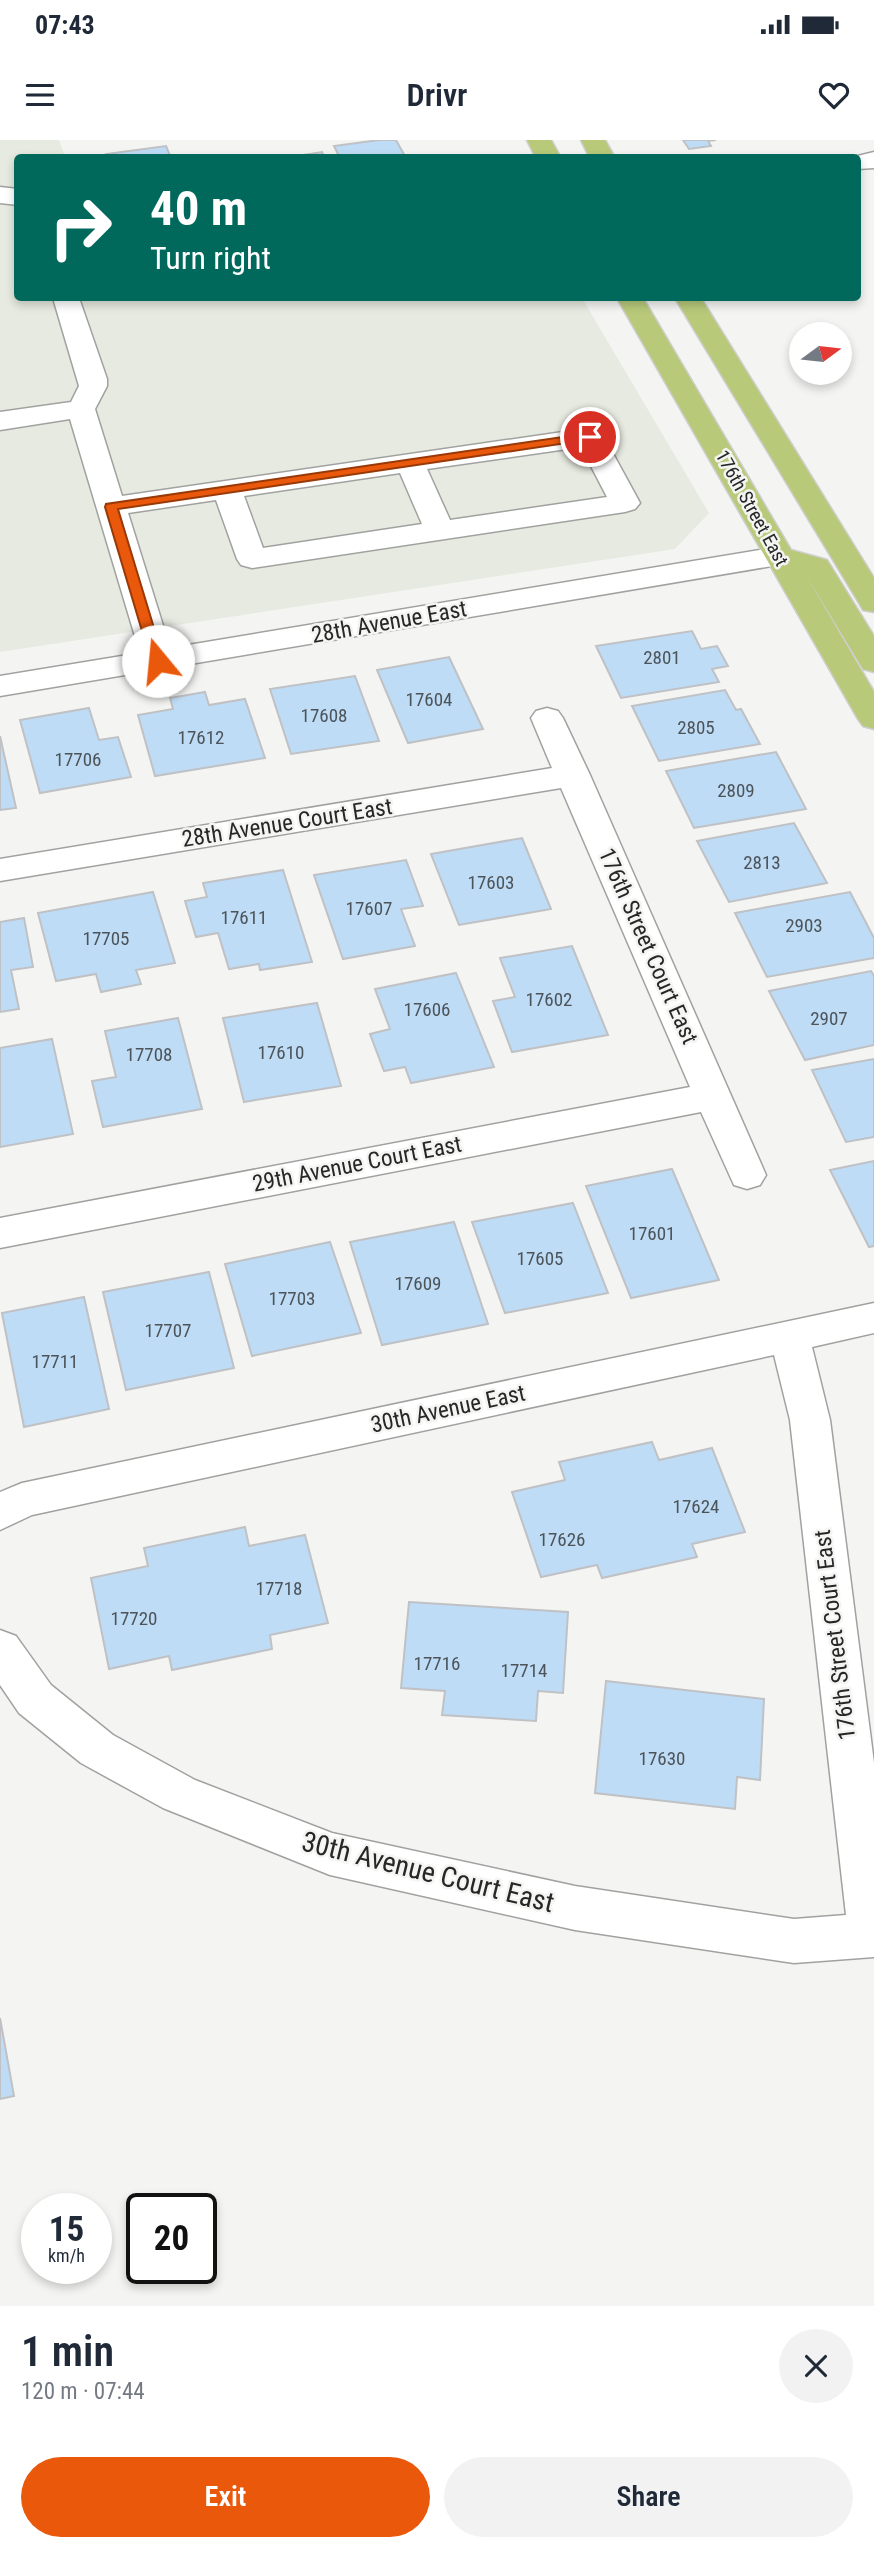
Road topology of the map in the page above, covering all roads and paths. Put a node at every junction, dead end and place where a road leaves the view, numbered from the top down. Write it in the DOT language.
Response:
graph roads {
  1 [pos="67,301"];
  2 [pos="633,301"];
  3 [pos="690,301"];
  4 [pos="81,409"];
  5 [pos="0,421"];
  6 [pos="410,463"];
  7 [pos="227,490"];
  8 [pos="111,507"];
  9 [pos="440,531"];
  10 [pos="778,556"];
  11 [pos="874,603"];
  12 [pos="158,661"];
  13 [pos="874,662"];
  14 [pos="0,686"];
  15 [pos="547,718"];
  16 [pos="874,719"];
  17 [pos="574,775"];
  18 [pos="0,870"];
  19 [pos="714,1096"];
  20 [pos="747,1174"];
  21 [pos="0,1233"];
  22 [pos="874,1318"];
  23 [pos="790,1337"];
  24 [pos="11,1507"];
  25 [pos="0,1649"];
  26 [pos="873,1935"];
  1 -- 4 [label="street"];
  2 -- 10 [label="main road, 176th Street East"];
  3 -- 11 [label="main road"];
  4 -- 5 [label="street"];
  4 -- 8 [label="street"];
  6 -- 7 [label="street"];
  6 -- 9 [label="street"];
  6 -- 9 [label="street"];
  7 -- 8 [label="street"];
  7 -- 9 [label="street"];
  8 -- 12 [label="street"];
  10 -- 12 [label="street, 28th Avenue East"];
  10 -- 13 [label="main road"];
  10 -- 16 [label="main road, 176th Street East"];
  12 -- 14 [label="street, 28th Avenue East"];
  15 -- 17 [label="street, 176th Street Court East"];
  17 -- 18 [label="street, 28th Avenue Court East"];
  17 -- 19 [label="street, 176th Street Court East"];
  19 -- 20 [label="street, 176th Street Court East"];
  19 -- 21 [label="street, 29th Avenue Court East"];
  22 -- 23 [label="street, 30th Avenue East"];
  23 -- 24 [label="street, 30th Avenue East"];
  23 -- 26 [label="street, 176th Street Court East"];
  25 -- 26 [label="street, 30th Avenue Court East"];
}
